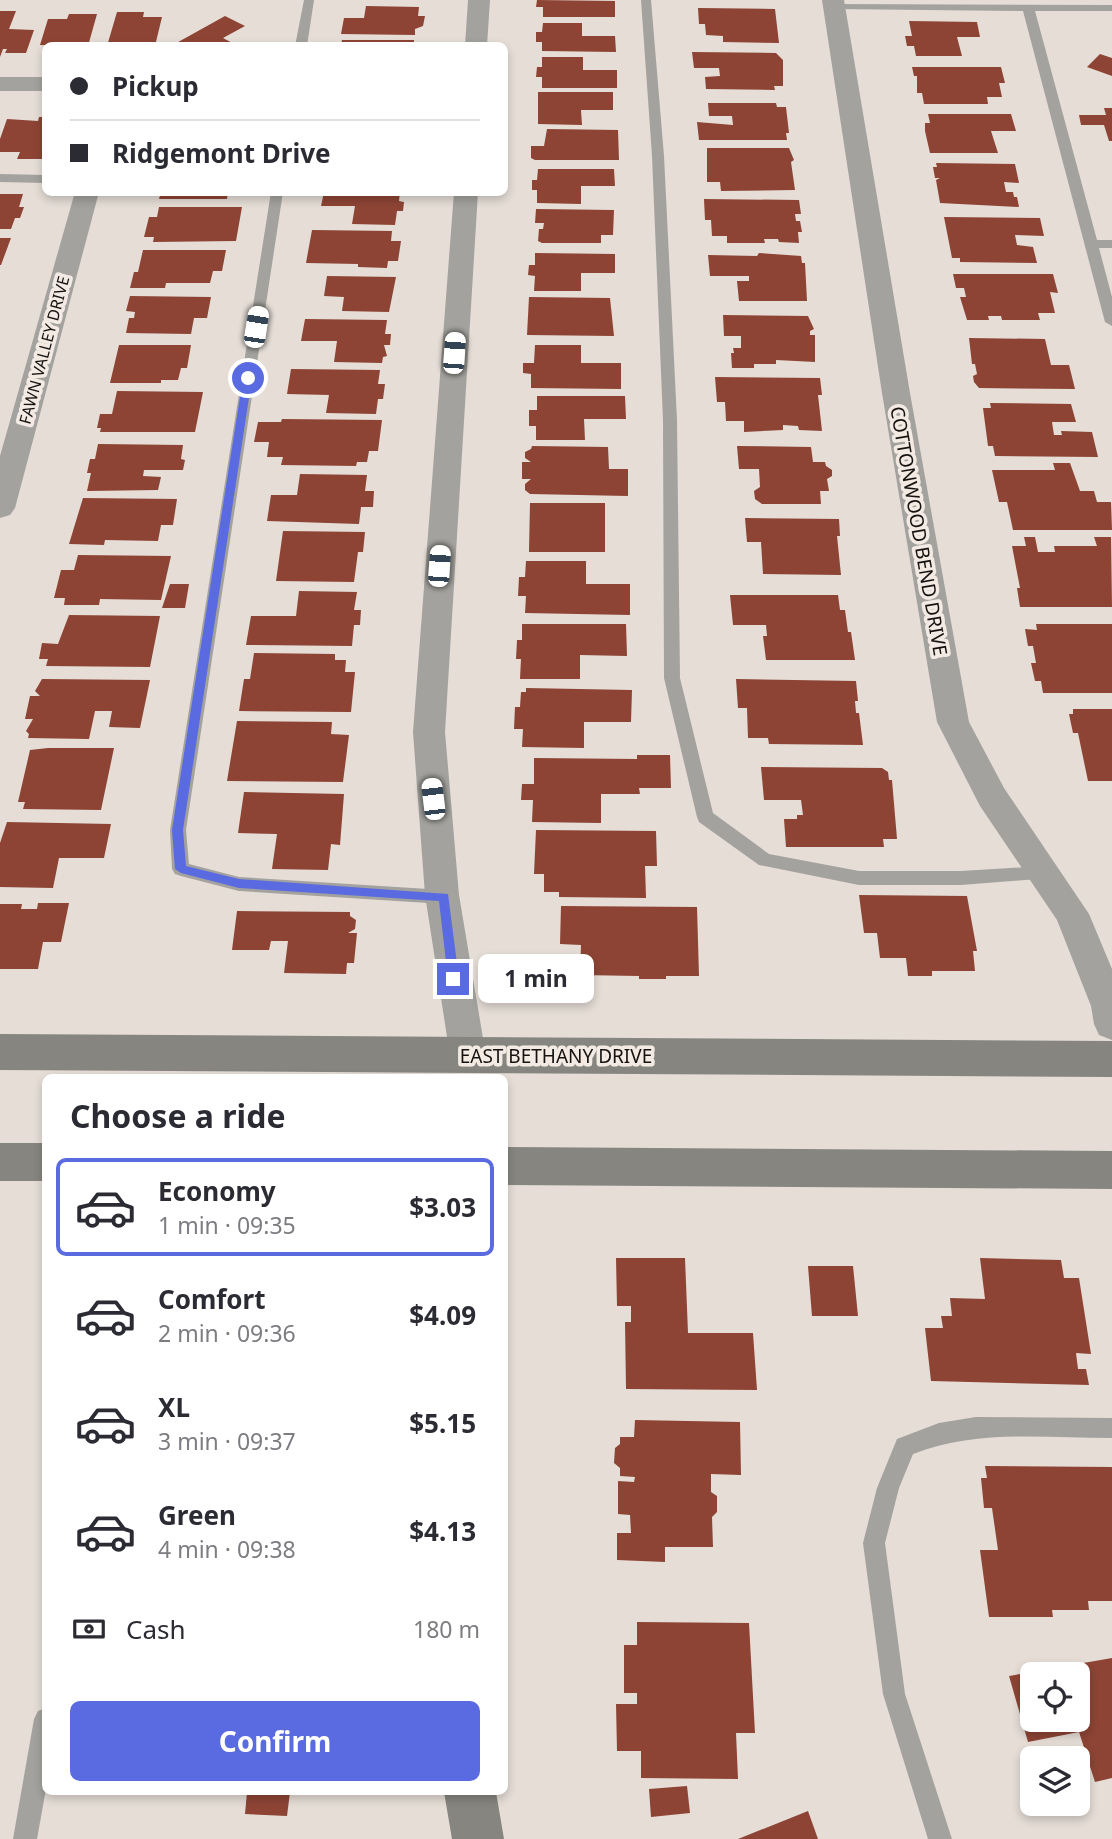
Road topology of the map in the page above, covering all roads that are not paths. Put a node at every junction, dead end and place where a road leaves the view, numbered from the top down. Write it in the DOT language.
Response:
graph roads {
  1 [pos="309,0"];
  2 [pos="479,0"];
  3 [pos="646,0"];
  4 [pos="833,3"];
  5 [pos="1028,7"];
  6 [pos="1112,8"];
  7 [pos="302,42"];
  8 [pos="476,42"];
  9 [pos="0,84"];
  10 [pos="42,84"];
  11 [pos="0,178"];
  12 [pos="42,179"];
  13 [pos="86,196"];
  14 [pos="276,196"];
  15 [pos="466,196"];
  16 [pos="1091,244"];
  17 [pos="1112,244"];
  18 [pos="1112,322"];
  19 [pos="0,508"];
  20 [pos="1045,873"];
  21 [pos="444,897"];
  22 [pos="1112,1024"];
  23 [pos="0,1052"];
  24 [pos="1112,1059"];
  25 [pos="470,1067"];
  26 [pos="0,1162"];
  27 [pos="42,1163"];
  28 [pos="508,1167"];
  29 [pos="1112,1170"];
  30 [pos="1112,1428"];
  31 [pos="42,1742"];
  32 [pos="471,1795"];
  33 [pos="25,1839"];
  34 [pos="478,1839"];
  35 [pos="940,1839"];
  1 -- 7 [label="lane"];
  2 -- 8 [label="street"];
  3 -- 20 [label="lane"];
  4 -- 5 [label="lane"];
  4 -- 20 [label="street, COTTONWOOD BEND DRIVE"];
  5 -- 6 [label="lane"];
  5 -- 16 [label="lane"];
  9 -- 10 [label="street"];
  11 -- 12 [label="lane"];
  13 -- 19 [label="street, FAWN VALLEY DRIVE"];
  14 -- 21 [label="lane"];
  15 -- 21 [label="street"];
  16 -- 17 [label="lane"];
  16 -- 18 [label="lane"];
  20 -- 22 [label="street, COTTONWOOD BEND DRIVE"];
  21 -- 25 [label="street"];
  23 -- 25 [label="main road, EAST BETHANY DRIVE"];
  24 -- 25 [label="main road, EAST BETHANY DRIVE"];
  26 -- 27 [label="main road"];
  28 -- 29 [label="main road"];
  30 -- 35 [label="lane"];
  31 -- 33 [label="lane"];
  32 -- 34 [label="main road"];
}
